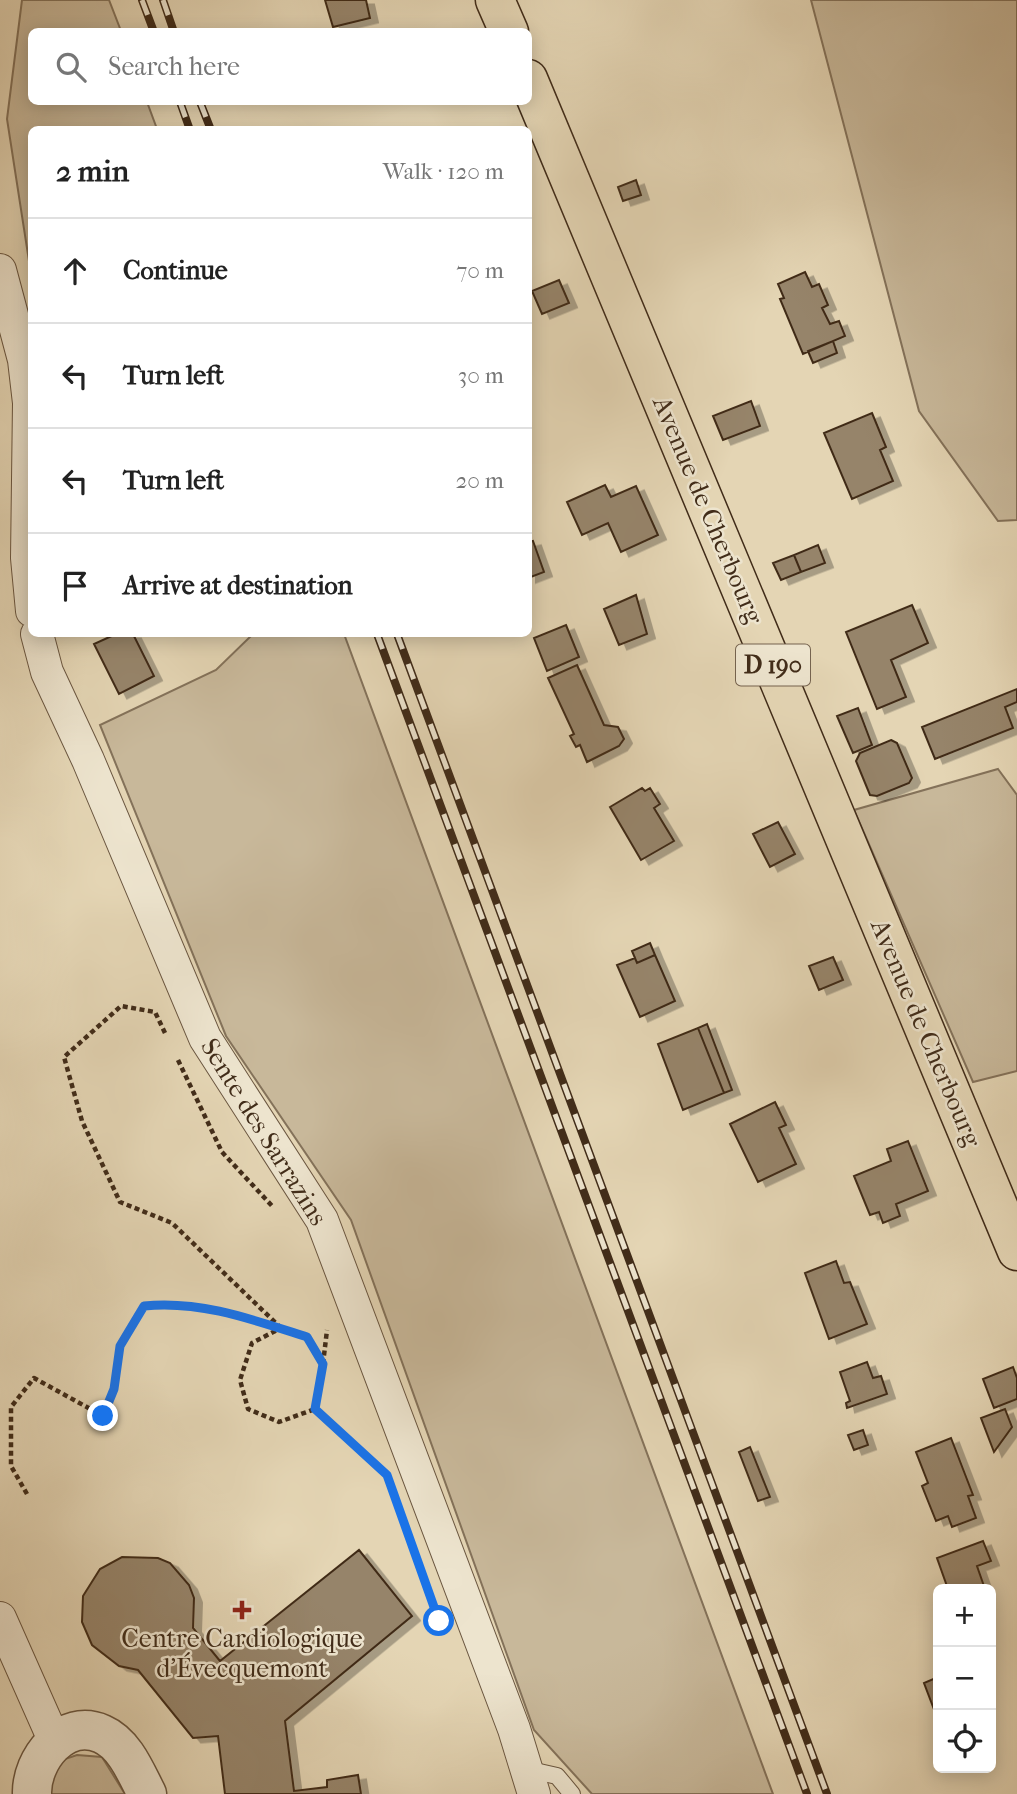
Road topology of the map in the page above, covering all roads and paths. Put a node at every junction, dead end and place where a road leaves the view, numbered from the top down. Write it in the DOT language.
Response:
graph roads {
  1 [pos="495,0"];
  2 [pos="507,28"];
  3 [pos="532,89"];
  4 [pos="0,270"];
  5 [pos="28,394"];
  6 [pos="28,480"];
  7 [pos="28,569"];
  8 [pos="38,637"];
  9 [pos="166,1036"];
  10 [pos="177,1059"];
  11 [pos="276,1211"];
  12 [pos="1017,1251"];
  13 [pos="327,1326"];
  14 [pos="281,1328"];
  15 [pos="323,1364"];
  16 [pos="315,1409"];
  17 [pos="387,1475"];
  18 [pos="27,1494"];
  19 [pos="0,1618"];
  20 [pos="55,1742"];
  21 [pos="530,1782"];
  22 [pos="32,1794"];
  23 [pos="147,1794"];
  24 [pos="572,1794"];
  1 -- 2 [label="main road"];
  3 -- 12 [label="main road, Avenue de Cherbourg / D 190"];
  4 -- 5 [label="street"];
  6 -- 7 [label="street"];
  8 -- 21 [label="street, Sente des Sarrazins"];
  9 -- 14 [label="path"];
  10 -- 11 [label="path"];
  13 -- 15 [label="path"];
  14 -- 15 [label="path"];
  14 -- 16 [label="path"];
  14 -- 18 [label="path"];
  15 -- 16 [label="path"];
  16 -- 17 [label="path"];
  19 -- 20 [label="street"];
  20 -- 22 [label="street"];
  20 -- 23 [label="street"];
  21 -- 24 [label="lane"];
}
